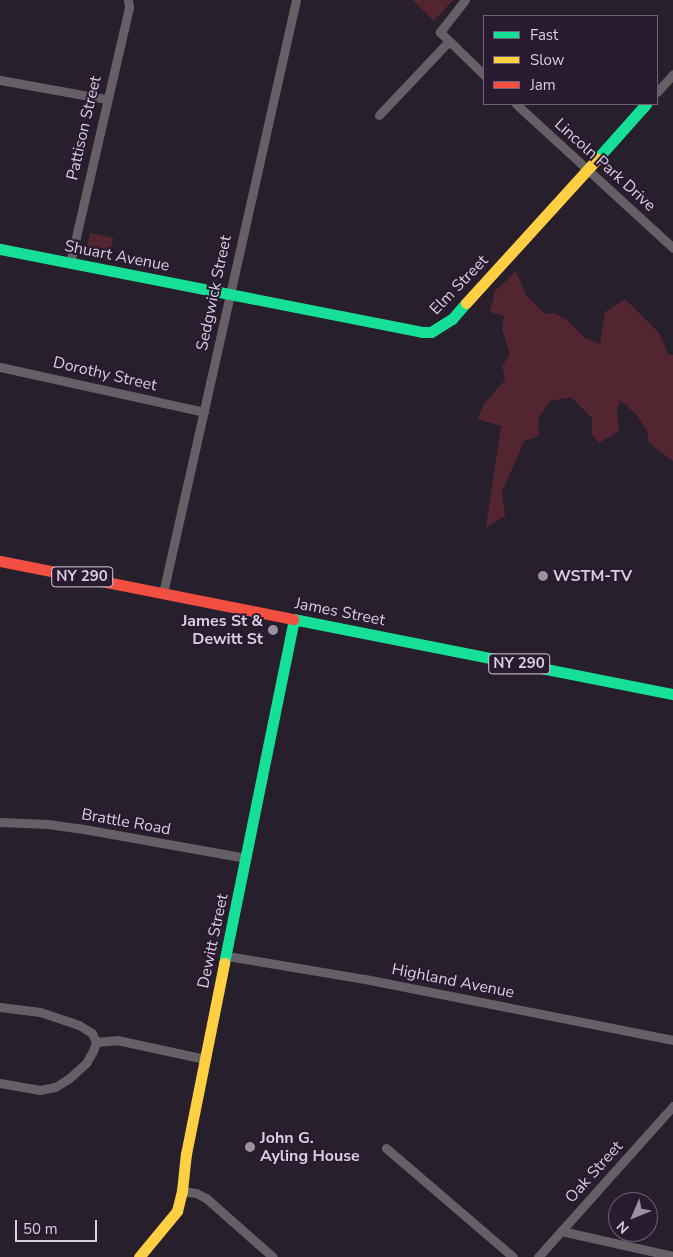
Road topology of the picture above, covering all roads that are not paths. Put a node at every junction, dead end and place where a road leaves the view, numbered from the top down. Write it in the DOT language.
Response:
graph roads {
  1 [pos="128,0"];
  2 [pos="296,0"];
  3 [pos="465,0"];
  4 [pos="448,42"];
  5 [pos="483,74"];
  6 [pos="673,74"];
  7 [pos="0,80"];
  8 [pos="658,91"];
  9 [pos="106,99"];
  10 [pos="517,105"];
  11 [pos="645,105"];
  12 [pos="379,115"];
  13 [pos="588,169"];
  14 [pos="673,248"];
  15 [pos="0,249"];
  16 [pos="70,263"];
  17 [pos="228,295"];
  18 [pos="0,367"];
  19 [pos="204,412"];
  20 [pos="0,561"];
  21 [pos="163,594"];
  22 [pos="294,619"];
  23 [pos="673,694"];
  24 [pos="0,822"];
  25 [pos="246,858"];
  26 [pos="227,956"];
  27 [pos="0,1007"];
  28 [pos="673,1040"];
  29 [pos="96,1042"];
  30 [pos="205,1059"];
  31 [pos="0,1083"];
  32 [pos="673,1106"];
  33 [pos="386,1148"];
  34 [pos="182,1191"];
  35 [pos="562,1231"];
  36 [pos="673,1256"];
  37 [pos="139,1257"];
  38 [pos="273,1257"];
  39 [pos="513,1257"];
  40 [pos="538,1257"];
  1 -- 9 [label="street, Pattison Street"];
  2 -- 17 [label="street, Sedgwick Street"];
  3 -- 4 [label="street"];
  4 -- 5 [label="street"];
  4 -- 12 [label="street"];
  6 -- 8 [label="street"];
  7 -- 9 [label="street"];
  9 -- 16 [label="street, Pattison Street"];
  10 -- 13 [label="street, Lincoln Park Drive"];
  11 -- 13 [label="street, Elm Street"];
  13 -- 14 [label="street, Lincoln Park Drive"];
  13 -- 17 [label="street, Elm Street"];
  15 -- 16 [label="street, Shuart Avenue"];
  16 -- 17 [label="street, Shuart Avenue"];
  17 -- 19 [label="street, Sedgwick Street"];
  18 -- 19 [label="street, Dorothy Street"];
  19 -- 21 [label="street, Sedgwick Street"];
  20 -- 21 [label="street, James Street / NY 290"];
  21 -- 22 [label="street, James Street / NY 290"];
  22 -- 23 [label="street, James Street / NY 290"];
  22 -- 25 [label="street, Dewitt Street"];
  24 -- 25 [label="street, Brattle Road"];
  25 -- 26 [label="street, Dewitt Street"];
  26 -- 28 [label="street, Highland Avenue"];
  26 -- 30 [label="street, Dewitt Street"];
  27 -- 29 [label="street"];
  29 -- 30 [label="street"];
  29 -- 31 [label="street"];
  30 -- 34 [label="street, Dewitt Street"];
  32 -- 35 [label="street, Oak Street"];
  33 -- 39 [label="street"];
  34 -- 37 [label="street, Dewitt Street"];
  34 -- 38 [label="street"];
  35 -- 36 [label="street"];
  35 -- 40 [label="street, Oak Street"];
}
